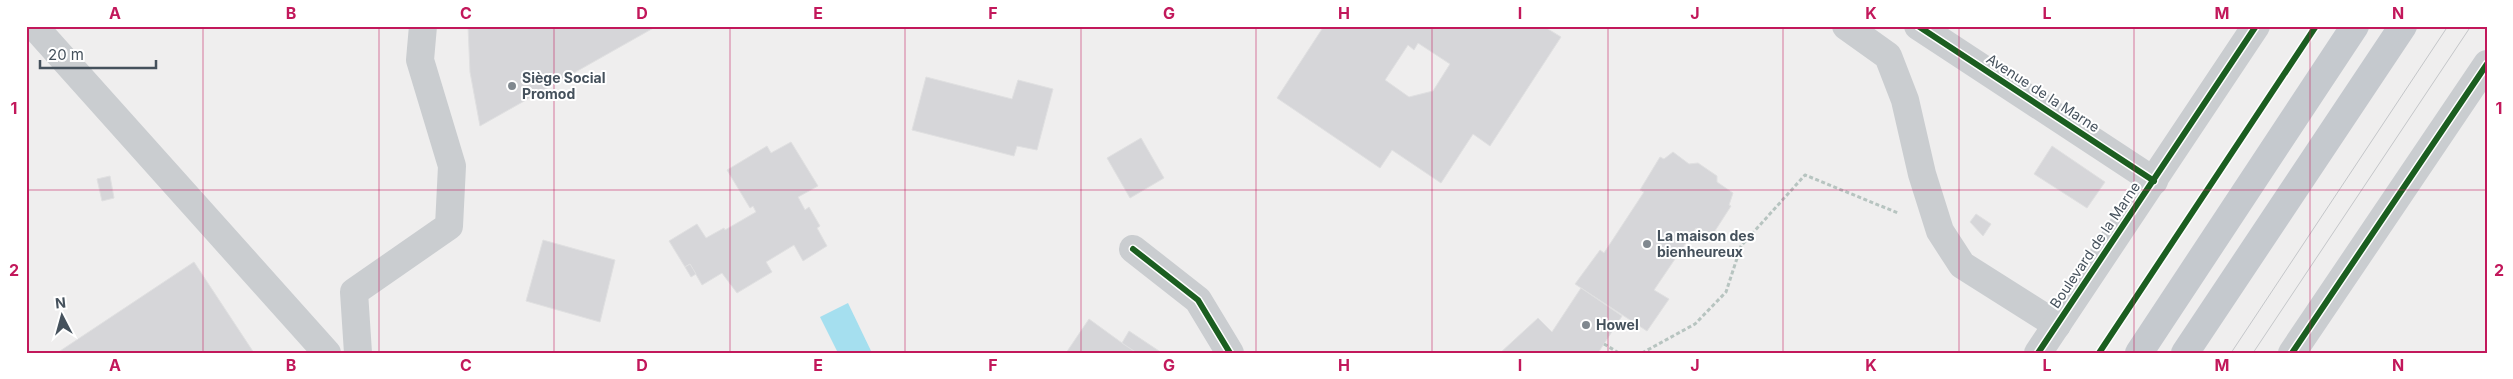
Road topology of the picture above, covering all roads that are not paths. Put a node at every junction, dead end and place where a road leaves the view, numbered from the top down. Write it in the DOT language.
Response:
graph roads {
  1 [pos="34,26"];
  2 [pos="424,26"];
  3 [pos="1846,26"];
  4 [pos="1918,26"];
  5 [pos="2256,26"];
  6 [pos="2355,26"];
  7 [pos="2403,26"];
  8 [pos="2487,64"];
  9 [pos="2154,180"];
  10 [pos="1133,249"];
  11 [pos="2057,325"];
  12 [pos="327,353"];
  13 [pos="358,353"];
  14 [pos="1230,353"];
  15 [pos="2038,353"];
  16 [pos="2139,353"];
  17 [pos="2185,353"];
  18 [pos="2292,353"];
  1 -- 12 [label="street"];
  2 -- 13 [label="street"];
  3 -- 11 [label="street"];
  4 -- 9 [label="street, Avenue de la Marne"];
  5 -- 9 [label="street, Boulevard de la Marne"];
  6 -- 16 [label="main road"];
  7 -- 17 [label="main road"];
  8 -- 18 [label="street"];
  9 -- 11 [label="street, Boulevard de la Marne"];
  10 -- 14 [label="street"];
  11 -- 15 [label="street, Boulevard de la Marne"];
}
